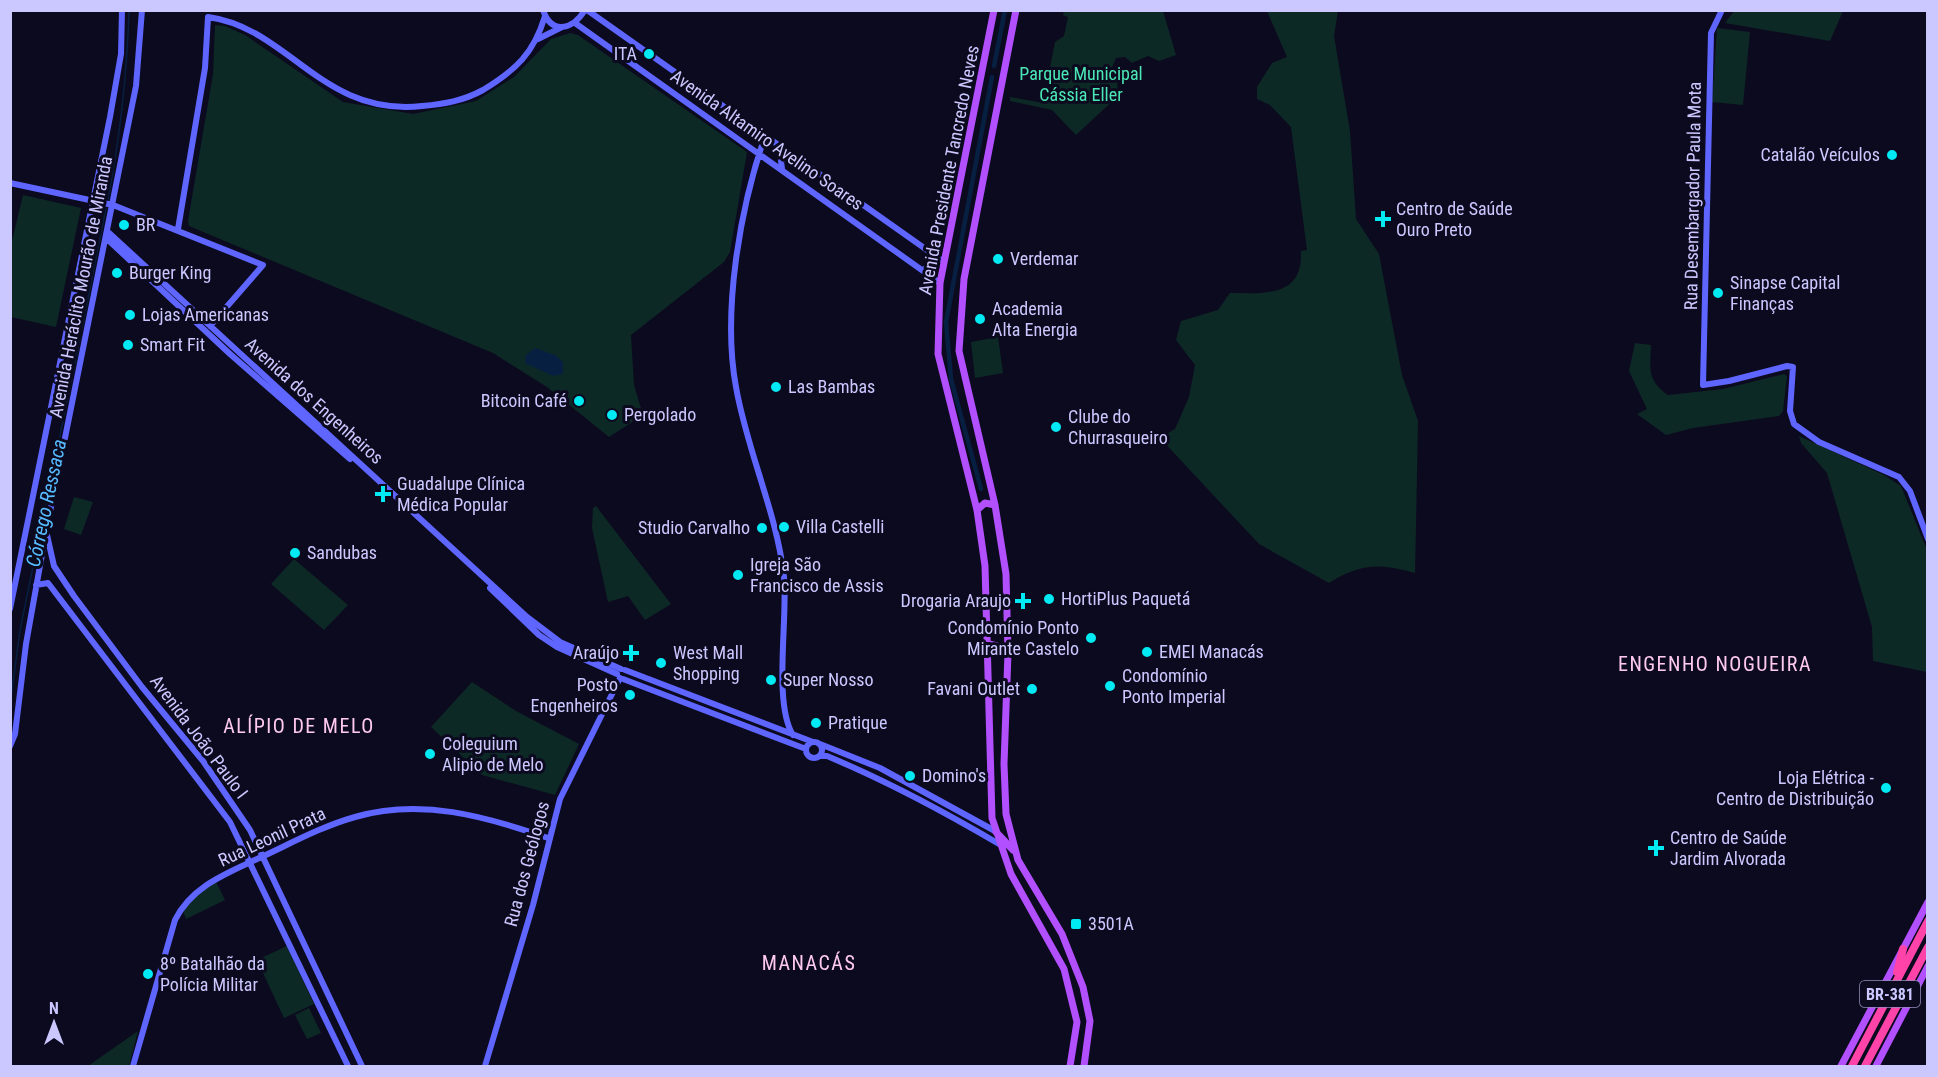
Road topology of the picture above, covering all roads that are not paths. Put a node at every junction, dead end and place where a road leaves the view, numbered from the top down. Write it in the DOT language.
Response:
graph roads {
  1 [pos="122,10"];
  2 [pos="142,10"];
  3 [pos="586,10"];
  4 [pos="994,10"];
  5 [pos="1016,10"];
  6 [pos="1722,10"];
  7 [pos="544,13"];
  8 [pos="575,23"];
  9 [pos="562,27"];
  10 [pos="538,39"];
  11 [pos="765,136"];
  12 [pos="760,153"];
  13 [pos="790,154"];
  14 [pos="782,170"];
  15 [pos="10,183"];
  16 [pos="96,201"];
  17 [pos="112,204"];
  18 [pos="178,229"];
  19 [pos="107,235"];
  20 [pos="932,254"];
  21 [pos="944,262"];
  22 [pos="923,270"];
  23 [pos="940,283"];
  24 [pos="162,291"];
  25 [pos="182,301"];
  26 [pos="210,326"];
  27 [pos="992,492"];
  28 [pos="974,499"];
  29 [pos="995,505"];
  30 [pos="977,510"];
  31 [pos="46,532"];
  32 [pos="1928,539"];
  33 [pos="36,585"];
  34 [pos="74,596"];
  35 [pos="64,605"];
  36 [pos="10,609"];
  37 [pos="989,644"];
  38 [pos="1008,653"];
  39 [pos="620,659"];
  40 [pos="612,665"];
  41 [pos="621,674"];
  42 [pos="784,714"];
  43 [pos="776,732"];
  44 [pos="793,735"];
  45 [pos="813,742"];
  46 [pos="820,744"];
  47 [pos="10,746"];
  48 [pos="806,749"];
  49 [pos="820,756"];
  50 [pos="995,831"];
  51 [pos="548,838"];
  52 [pos="999,844"];
  53 [pos="262,857"];
  54 [pos="1018,860"];
  55 [pos="251,862"];
  56 [pos="1928,902"];
  57 [pos="1928,921"];
  58 [pos="1062,934"];
  59 [pos="1046,936"];
  60 [pos="1928,947"];
  61 [pos="1903,949"];
  62 [pos="1928,966"];
  63 [pos="1893,987"];
  64 [pos="133,1066"];
  65 [pos="348,1066"];
  66 [pos="362,1066"];
  67 [pos="485,1066"];
  68 [pos="1070,1066"];
  69 [pos="1084,1066"];
  70 [pos="1841,1066"];
  71 [pos="1852,1066"];
  72 [pos="1865,1066"];
  73 [pos="1876,1066"];
  1 -- 16 [label="street, Avenida Heráclito Mourão de Miranda"];
  2 -- 17 [label="street, Avenida Heráclito Mourão de Miranda"];
  3 -- 8 [label="street"];
  3 -- 11 [label="street, Avenida Altamiro Avelino Soares"];
  4 -- 21 [label="main road, Avenida Presidente Tancredo Neves"];
  5 -- 27 [label="main road, Avenida Presidente Tancredo Neves"];
  6 -- 32 [label="street, Rua Desembargador Paula Mota"];
  7 -- 9 [label="street"];
  7 -- 10 [label="street"];
  8 -- 9 [label="street"];
  8 -- 12 [label="street, Avenida Altamiro Avelino Soares"];
  9 -- 10 [label="street"];
  10 -- 18 [label="street"];
  11 -- 12 [label="street"];
  11 -- 13 [label="street, Avenida Altamiro Avelino Soares"];
  12 -- 14 [label="street, Avenida Altamiro Avelino Soares"];
  12 -- 42 [label="street"];
  13 -- 14 [label="street"];
  13 -- 20 [label="street, Avenida Altamiro Avelino Soares"];
  14 -- 22 [label="street, Avenida Altamiro Avelino Soares"];
  15 -- 16 [label="street"];
  16 -- 17 [label="street"];
  16 -- 36 [label="street, Avenida Heráclito Mourão de Miranda"];
  17 -- 18 [label="street"];
  17 -- 19 [label="street, Avenida Heráclito Mourão de Miranda"];
  18 -- 26 [label="street"];
  19 -- 24 [label="street, Avenida dos Engenheiros"];
  19 -- 25 [label="street, Avenida dos Engenheiros"];
  19 -- 31 [label="street, Avenida Heráclito Mourão de Miranda"];
  20 -- 21 [label="street, Avenida Altamiro Avelino Soares"];
  20 -- 22 [label="street"];
  21 -- 23 [label="main road, Avenida Presidente Tancredo Neves"];
  22 -- 23 [label="street, Avenida Altamiro Avelino Soares"];
  23 -- 28 [label="main road, Avenida Presidente Tancredo Neves"];
  24 -- 25 [label="street"];
  24 -- 41 [label="street, Avenida dos Engenheiros"];
  25 -- 26 [label="street, Avenida dos Engenheiros"];
  26 -- 40 [label="street, Avenida dos Engenheiros"];
  27 -- 28 [label="main road"];
  27 -- 29 [label="main road, Avenida Presidente Tancredo Neves"];
  28 -- 30 [label="main road, Avenida Presidente Tancredo Neves"];
  29 -- 30 [label="main road"];
  29 -- 38 [label="main road, Avenida Presidente Tancredo Neves"];
  30 -- 37 [label="main road, Avenida Presidente Tancredo Neves"];
  31 -- 33 [label="street, Avenida Heráclito Mourão de Miranda"];
  31 -- 34 [label="street, Avenida João Paulo I"];
  33 -- 35 [label="street, Avenida João Paulo I"];
  33 -- 47 [label="street, Avenida Heráclito Mourão de Miranda"];
  34 -- 35 [label="street"];
  34 -- 53 [label="street, Avenida João Paulo I"];
  35 -- 55 [label="street, Avenida João Paulo I"];
  37 -- 38 [label="main road"];
  37 -- 50 [label="main road, Avenida Presidente Tancredo Neves"];
  38 -- 54 [label="main road, Avenida Presidente Tancredo Neves"];
  39 -- 40 [label="street"];
  40 -- 41 [label="street, Avenida dos Engenheiros"];
  41 -- 43 [label="street, Avenida dos Engenheiros"];
  41 -- 51 [label="street, Rua dos Geólogos"];
  42 -- 43 [label="street"];
  42 -- 44 [label="street"];
  43 -- 44 [label="street, Avenida dos Engenheiros"];
  43 -- 48 [label="street, Avenida dos Engenheiros"];
  44 -- 45 [label="street, Avenida dos Engenheiros"];
  45 -- 46 [label="street"];
  45 -- 48 [label="street"];
  46 -- 49 [label="street"];
  46 -- 50 [label="street"];
  48 -- 49 [label="street"];
  49 -- 52 [label="street"];
  50 -- 52 [label="main road, Avenida Presidente Tancredo Neves"];
  50 -- 54 [label="main road"];
  51 -- 53 [label="street, Rua Leonil Prata"];
  51 -- 67 [label="street, Rua dos Geólogos"];
  52 -- 59 [label="main road, Avenida Presidente Tancredo Neves"];
  53 -- 55 [label="street, Rua Leonil Prata"];
  53 -- 66 [label="street, Avenida João Paulo I"];
  54 -- 58 [label="main road, Avenida Presidente Tancredo Neves"];
  55 -- 64 [label="street, Rua Leonil Prata"];
  55 -- 65 [label="street, Avenida João Paulo I"];
  56 -- 61 [label="main road"];
  57 -- 63 [label="highway, BR-381"];
  58 -- 59 [label="main road"];
  58 -- 69 [label="main road, Avenida Presidente Tancredo Neves"];
  59 -- 68 [label="main road, Avenida Presidente Tancredo Neves"];
  60 -- 72 [label="highway, BR-381"];
  61 -- 63 [label="highway"];
  61 -- 70 [label="main road"];
  62 -- 73 [label="main road"];
  63 -- 71 [label="highway, BR-381"];
}
